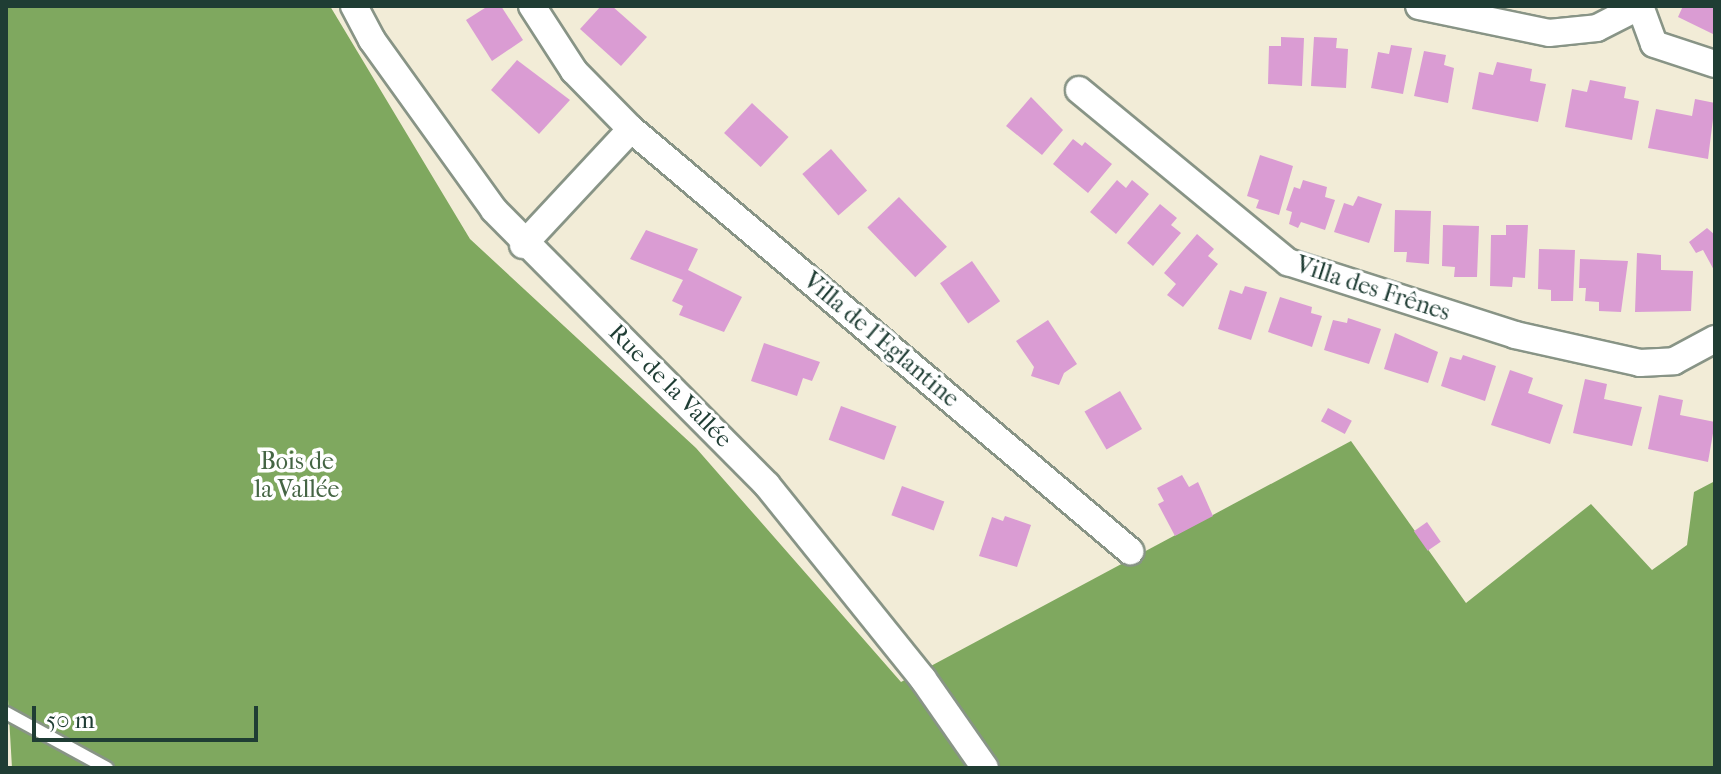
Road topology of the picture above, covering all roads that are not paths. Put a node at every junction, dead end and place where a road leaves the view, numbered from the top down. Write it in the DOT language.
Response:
graph roads {
  1 [pos="354,6"];
  2 [pos="532,6"];
  3 [pos="1419,6"];
  4 [pos="1640,6"];
  5 [pos="1715,64"];
  6 [pos="1079,90"];
  7 [pos="631,129"];
  8 [pos="523,245"];
  9 [pos="1715,339"];
  10 [pos="1130,551"];
  11 [pos="6,713"];
  12 [pos="107,768"];
  13 [pos="985,768"];
  1 -- 8 [label="street, Rue de la Vallée"];
  2 -- 7 [label="street, Villa de l'Eglantine"];
  3 -- 4 [label="street"];
  4 -- 5 [label="street"];
  6 -- 9 [label="street, Villa des Frênes"];
  7 -- 8 [label="street"];
  7 -- 10 [label="street, Villa de l'Eglantine"];
  8 -- 13 [label="street, Rue de la Vallée"];
  11 -- 12 [label="lane"];
}
